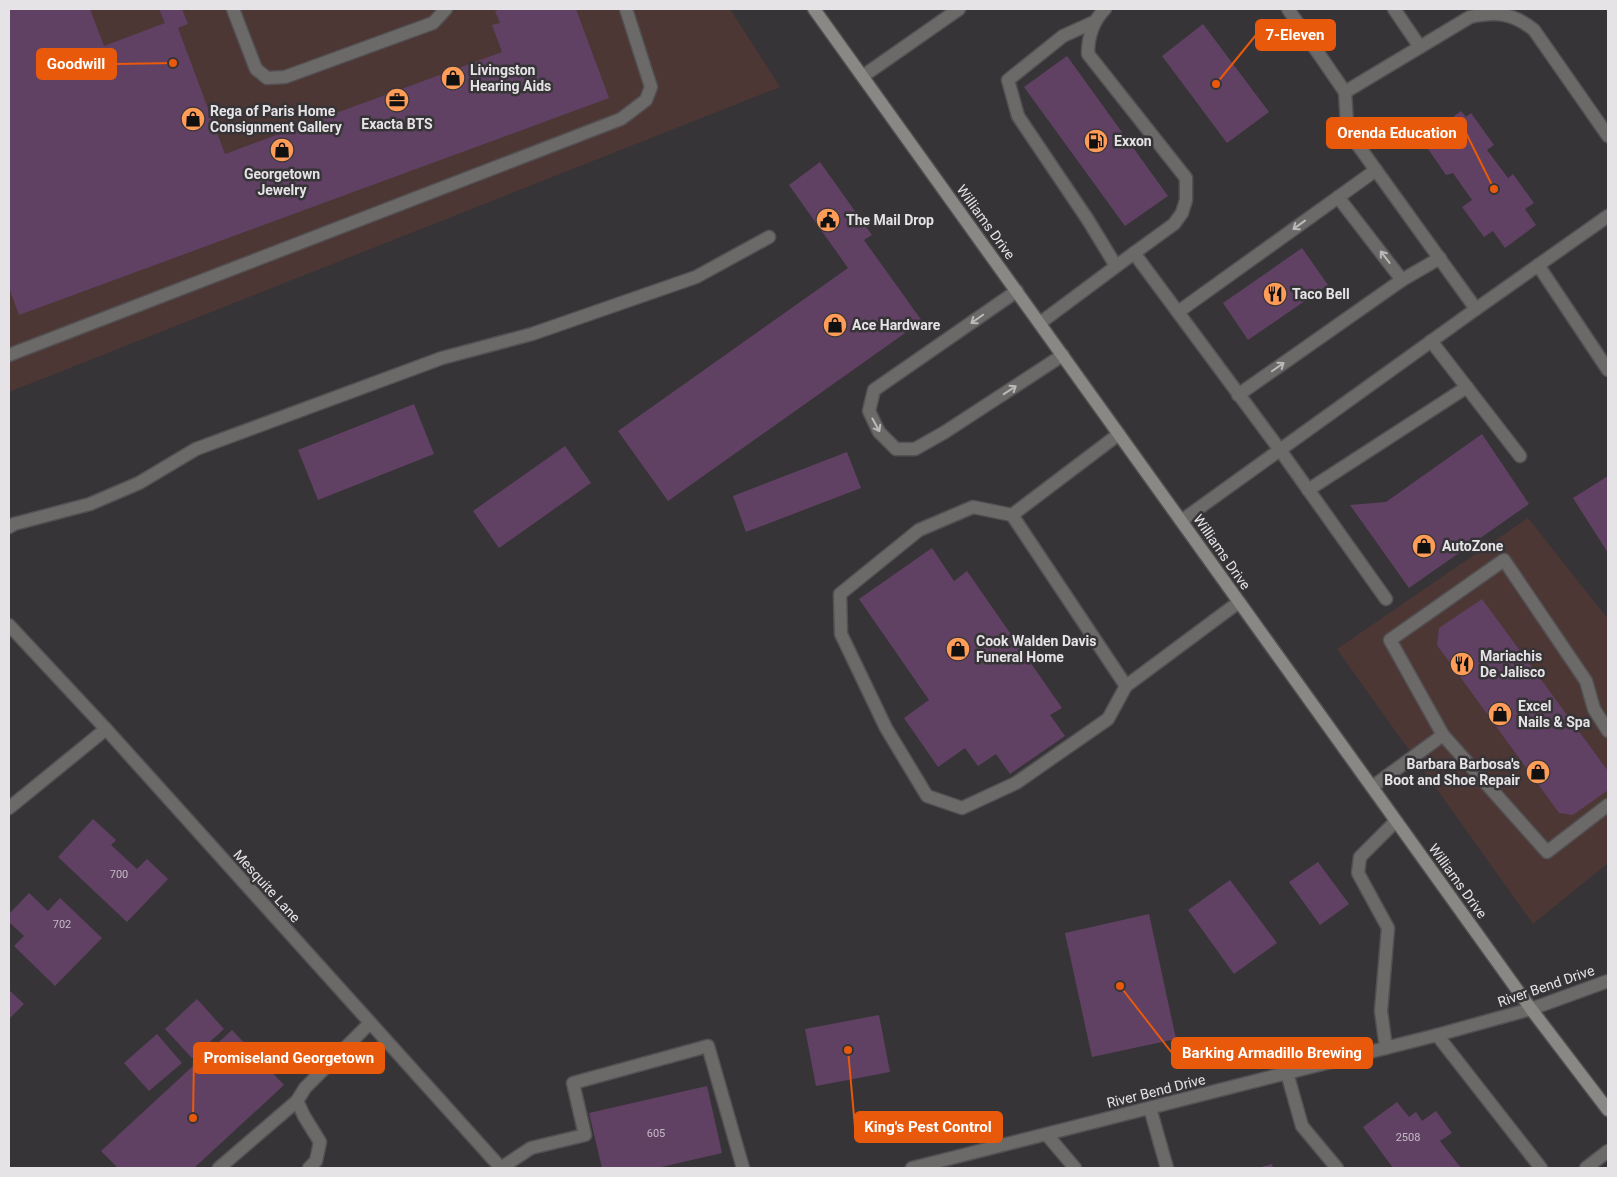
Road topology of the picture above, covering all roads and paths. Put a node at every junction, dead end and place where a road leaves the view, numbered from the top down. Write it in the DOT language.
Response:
graph roads {
  1 [pos="233,9"];
  2 [pos="446,9"];
  3 [pos="626,9"];
  4 [pos="814,9"];
  5 [pos="959,9"];
  6 [pos="1106,9"];
  7 [pos="1288,9"];
  8 [pos="1394,9"];
  9 [pos="1094,22"];
  10 [pos="1420,47"];
  11 [pos="863,76"];
  12 [pos="1345,92"];
  13 [pos="1608,136"];
  14 [pos="1376,170"];
  15 [pos="1338,197"];
  16 [pos="1608,216"];
  17 [pos="770,237"];
  18 [pos="1134,253"];
  19 [pos="1440,258"];
  20 [pos="1116,266"];
  21 [pos="1538,266"];
  22 [pos="1402,280"];
  23 [pos="1017,291"];
  24 [pos="1476,309"];
  25 [pos="1178,312"];
  26 [pos="1040,324"];
  27 [pos="1431,341"];
  28 [pos="9,355"];
  29 [pos="1063,355"];
  30 [pos="1608,370"];
  31 [pos="1467,387"];
  32 [pos="1238,395"];
  33 [pos="1119,434"];
  34 [pos="1280,450"];
  35 [pos="1520,456"];
  36 [pos="1308,490"];
  37 [pos="1012,515"];
  38 [pos="1181,521"];
  39 [pos="9,527"];
  40 [pos="1386,599"];
  41 [pos="1239,602"];
  42 [pos="9,626"];
  43 [pos="1126,686"];
  44 [pos="106,729"];
  45 [pos="1608,731"];
  46 [pos="1443,735"];
  47 [pos="1372,787"];
  48 [pos="1608,805"];
  49 [pos="9,808"];
  50 [pos="1396,821"];
  51 [pos="1608,981"];
  52 [pos="1531,1010"];
  53 [pos="370,1023"];
  54 [pos="1437,1035"];
  55 [pos="1386,1048"];
  56 [pos="1287,1073"];
  57 [pos="297,1100"];
  58 [pos="1150,1108"];
  59 [pos="1608,1110"];
  60 [pos="1047,1135"];
  61 [pos="1608,1151"];
  62 [pos="219,1168"];
  63 [pos="309,1168"];
  64 [pos="501,1168"];
  65 [pos="743,1168"];
  66 [pos="912,1168"];
  67 [pos="1075,1168"];
  68 [pos="1167,1168"];
  69 [pos="1337,1168"];
  70 [pos="1541,1168"];
  71 [pos="1586,1168"];
  1 -- 2 [label="street"];
  3 -- 28 [label="street"];
  4 -- 11 [label="main road, Williams Drive"];
  5 -- 11 [label="street"];
  6 -- 9 [label="street"];
  7 -- 12 [label="street"];
  8 -- 10 [label="street"];
  9 -- 18 [label="street"];
  9 -- 20 [label="street"];
  10 -- 12 [label="street"];
  10 -- 13 [label="street"];
  11 -- 23 [label="main road, Williams Drive"];
  12 -- 14 [label="street"];
  14 -- 15 [label="street"];
  14 -- 19 [label="street"];
  22 -- 15 [label="street, one-way"];
  15 -- 25 [label="street, one-way"];
  16 -- 21 [label="street"];
  17 -- 39 [label="street"];
  18 -- 20 [label="street"];
  18 -- 25 [label="street"];
  19 -- 22 [label="street"];
  19 -- 24 [label="street"];
  20 -- 26 [label="street"];
  21 -- 24 [label="street"];
  21 -- 30 [label="street"];
  32 -- 22 [label="street, one-way"];
  23 -- 26 [label="main road, Williams Drive"];
  23 -- 29 [label="street, one-way"];
  24 -- 27 [label="street"];
  25 -- 32 [label="street"];
  26 -- 29 [label="main road, Williams Drive"];
  27 -- 31 [label="street"];
  27 -- 34 [label="street"];
  29 -- 33 [label="main road, Williams Drive"];
  31 -- 35 [label="street"];
  31 -- 36 [label="street"];
  32 -- 34 [label="street"];
  33 -- 37 [label="street"];
  33 -- 38 [label="main road, Williams Drive"];
  34 -- 36 [label="street"];
  34 -- 38 [label="street"];
  36 -- 40 [label="street"];
  37 -- 43 [label="street"];
  37 -- 43 [label="street"];
  38 -- 41 [label="main road, Williams Drive"];
  41 -- 43 [label="street"];
  41 -- 47 [label="main road, Williams Drive"];
  42 -- 44 [label="street, Mesquite Lane"];
  44 -- 49 [label="street"];
  44 -- 53 [label="street, Mesquite Lane"];
  45 -- 46 [label="street"];
  46 -- 47 [label="street"];
  46 -- 48 [label="street"];
  47 -- 50 [label="main road, Williams Drive"];
  50 -- 52 [label="main road, Williams Drive"];
  50 -- 55 [label="street"];
  51 -- 52 [label="street, River Bend Drive"];
  52 -- 54 [label="street, River Bend Drive"];
  52 -- 59 [label="main road, Williams Drive"];
  53 -- 57 [label="street"];
  53 -- 64 [label="street, Mesquite Lane"];
  54 -- 55 [label="street, River Bend Drive"];
  54 -- 70 [label="street"];
  55 -- 56 [label="street, River Bend Drive"];
  56 -- 58 [label="street, River Bend Drive"];
  56 -- 69 [label="street"];
  57 -- 62 [label="street"];
  57 -- 63 [label="street"];
  58 -- 60 [label="street, River Bend Drive"];
  58 -- 68 [label="street"];
  60 -- 66 [label="street, River Bend Drive"];
  60 -- 67 [label="street"];
  61 -- 71 [label="street"];
  64 -- 65 [label="street"];
}
